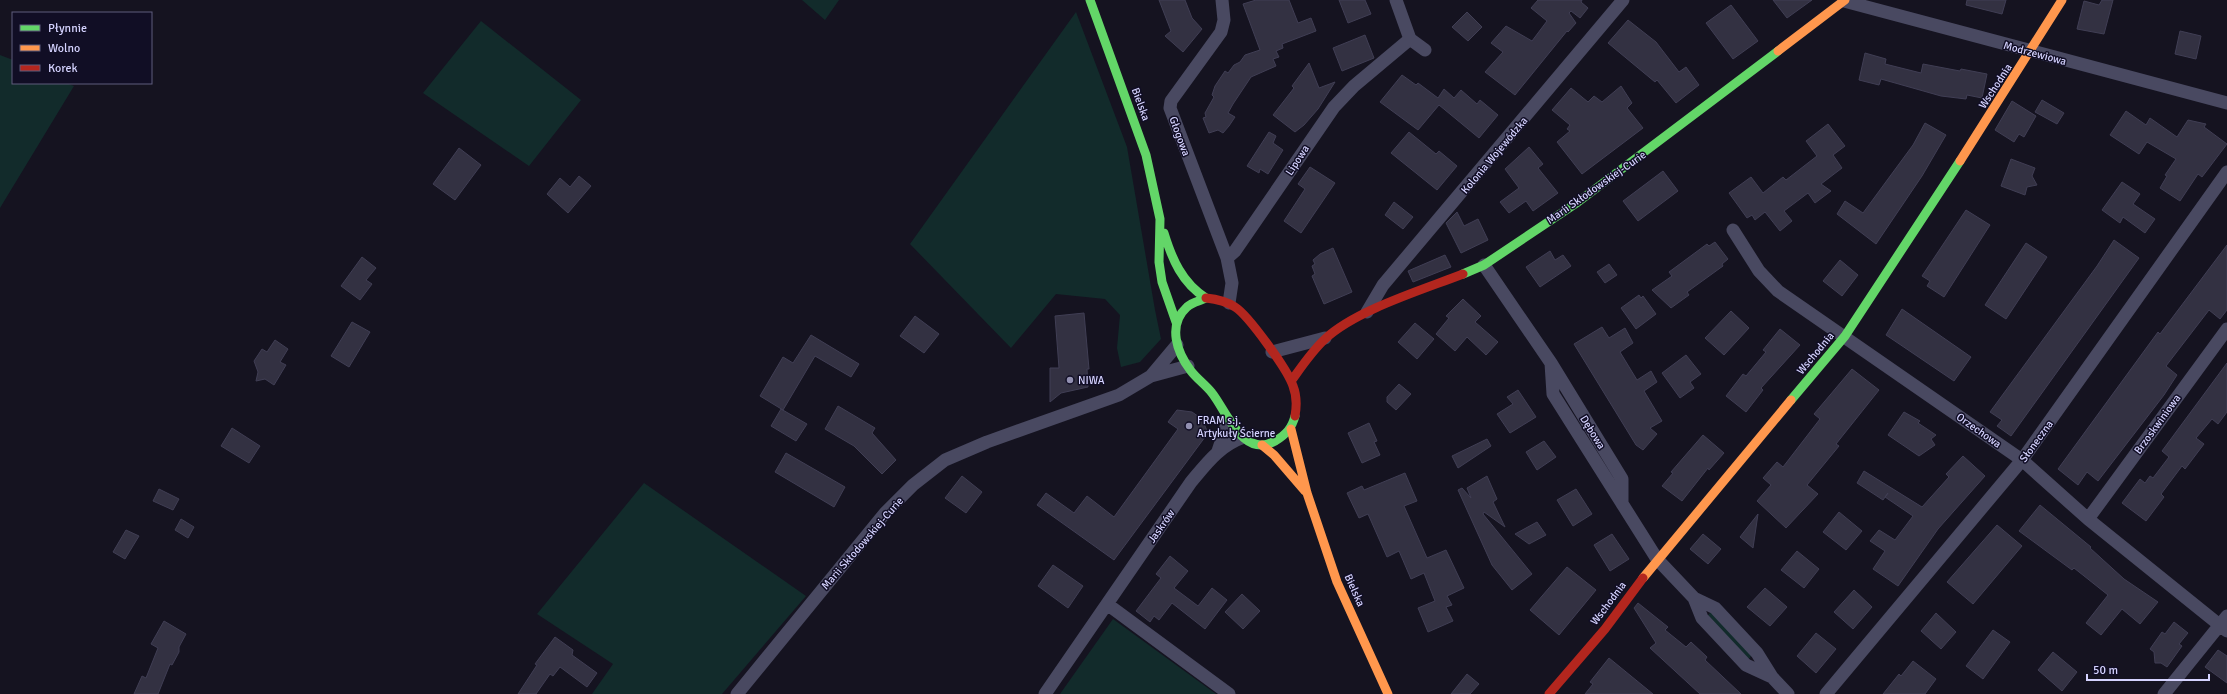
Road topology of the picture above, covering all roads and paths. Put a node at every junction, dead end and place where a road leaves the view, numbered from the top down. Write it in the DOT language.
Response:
graph roads {
  1 [pos="1090,0"];
  2 [pos="1222,0"];
  3 [pos="1396,0"];
  4 [pos="1623,0"];
  5 [pos="1845,0"];
  6 [pos="2062,0"];
  7 [pos="1410,39"];
  8 [pos="1425,50"];
  9 [pos="2030,52"];
  10 [pos="2227,103"];
  11 [pos="2227,172"];
  12 [pos="1160,219"];
  13 [pos="1733,230"];
  14 [pos="1227,258"];
  15 [pos="1484,265"];
  16 [pos="1206,298"];
  17 [pos="1229,303"];
  18 [pos="1367,312"];
  19 [pos="1176,322"];
  20 [pos="2227,329"];
  21 [pos="1845,336"];
  22 [pos="1326,338"];
  23 [pos="1177,345"];
  24 [pos="1272,352"];
  25 [pos="1188,366"];
  26 [pos="1151,376"];
  27 [pos="1292,380"];
  28 [pos="1228,421"];
  29 [pos="1291,429"];
  30 [pos="1244,438"];
  31 [pos="1262,445"];
  32 [pos="1218,451"];
  33 [pos="2022,460"];
  34 [pos="1307,493"];
  35 [pos="2088,519"];
  36 [pos="1657,559"];
  37 [pos="1107,604"];
  38 [pos="2225,624"];
  39 [pos="737,694"];
  40 [pos="1045,694"];
  41 [pos="1229,694"];
  42 [pos="1388,694"];
  43 [pos="1549,694"];
  44 [pos="1788,694"];
  45 [pos="1826,694"];
  46 [pos="2164,694"];
  1 -- 12 [label="street, Bielska"];
  2 -- 14 [label="street, Głogowa"];
  3 -- 7 [label="street"];
  4 -- 18 [label="street, Kolonia Wojewódzka"];
  5 -- 9 [label="street, Modrzewiowa"];
  5 -- 15 [label="street, Marii Skłodowskiej-Curie"];
  6 -- 9 [label="street, Wschodnia"];
  7 -- 8 [label="street"];
  7 -- 14 [label="street, Lipowa"];
  9 -- 10 [label="street, Modrzewiowa"];
  9 -- 21 [label="street, Wschodnia"];
  11 -- 33 [label="street, Słoneczna"];
  12 -- 16 [label="street, Bielska"];
  12 -- 19 [label="street, Bielska"];
  13 -- 21 [label="street, Orzechowa"];
  14 -- 17 [label="street"];
  15 -- 18 [label="street, Marii Skłodowskiej-Curie"];
  15 -- 36 [label="street, Dębowa"];
  16 -- 17 [label="street"];
  16 -- 19 [label="street"];
  17 -- 24 [label="street"];
  18 -- 22 [label="street, Marii Skłodowskiej-Curie"];
  19 -- 23 [label="street, Bielska"];
  20 -- 35 [label="street, Brzoskwiniowa"];
  21 -- 33 [label="street, Orzechowa"];
  21 -- 36 [label="street, Wschodnia"];
  22 -- 24 [label="street, Marii Skłodowskiej-Curie"];
  22 -- 27 [label="street, Marii Skłodowskiej-Curie"];
  23 -- 25 [label="street"];
  23 -- 26 [label="street, Marii Skłodowskiej-Curie"];
  24 -- 27 [label="street"];
  25 -- 26 [label="street, Marii Skłodowskiej-Curie"];
  25 -- 28 [label="street"];
  26 -- 39 [label="street, Marii Skłodowskiej-Curie"];
  27 -- 29 [label="street"];
  28 -- 30 [label="street"];
  28 -- 32 [label="street, Jaskrów"];
  29 -- 31 [label="street"];
  29 -- 34 [label="street, Bielska"];
  30 -- 31 [label="street"];
  30 -- 32 [label="street, Jaskrów"];
  31 -- 34 [label="street, Bielska"];
  32 -- 37 [label="street, Jaskrów"];
  33 -- 35 [label="street, Orzechowa"];
  33 -- 45 [label="street, Słoneczna"];
  34 -- 42 [label="street, Bielska"];
  35 -- 38 [label="street, Orzechowa"];
  36 -- 43 [label="street, Wschodnia"];
  36 -- 44 [label="street, Dębowa"];
  37 -- 40 [label="street, Jaskrów"];
  37 -- 41 [label="street"];
  38 -- 46 [label="street"];
}
